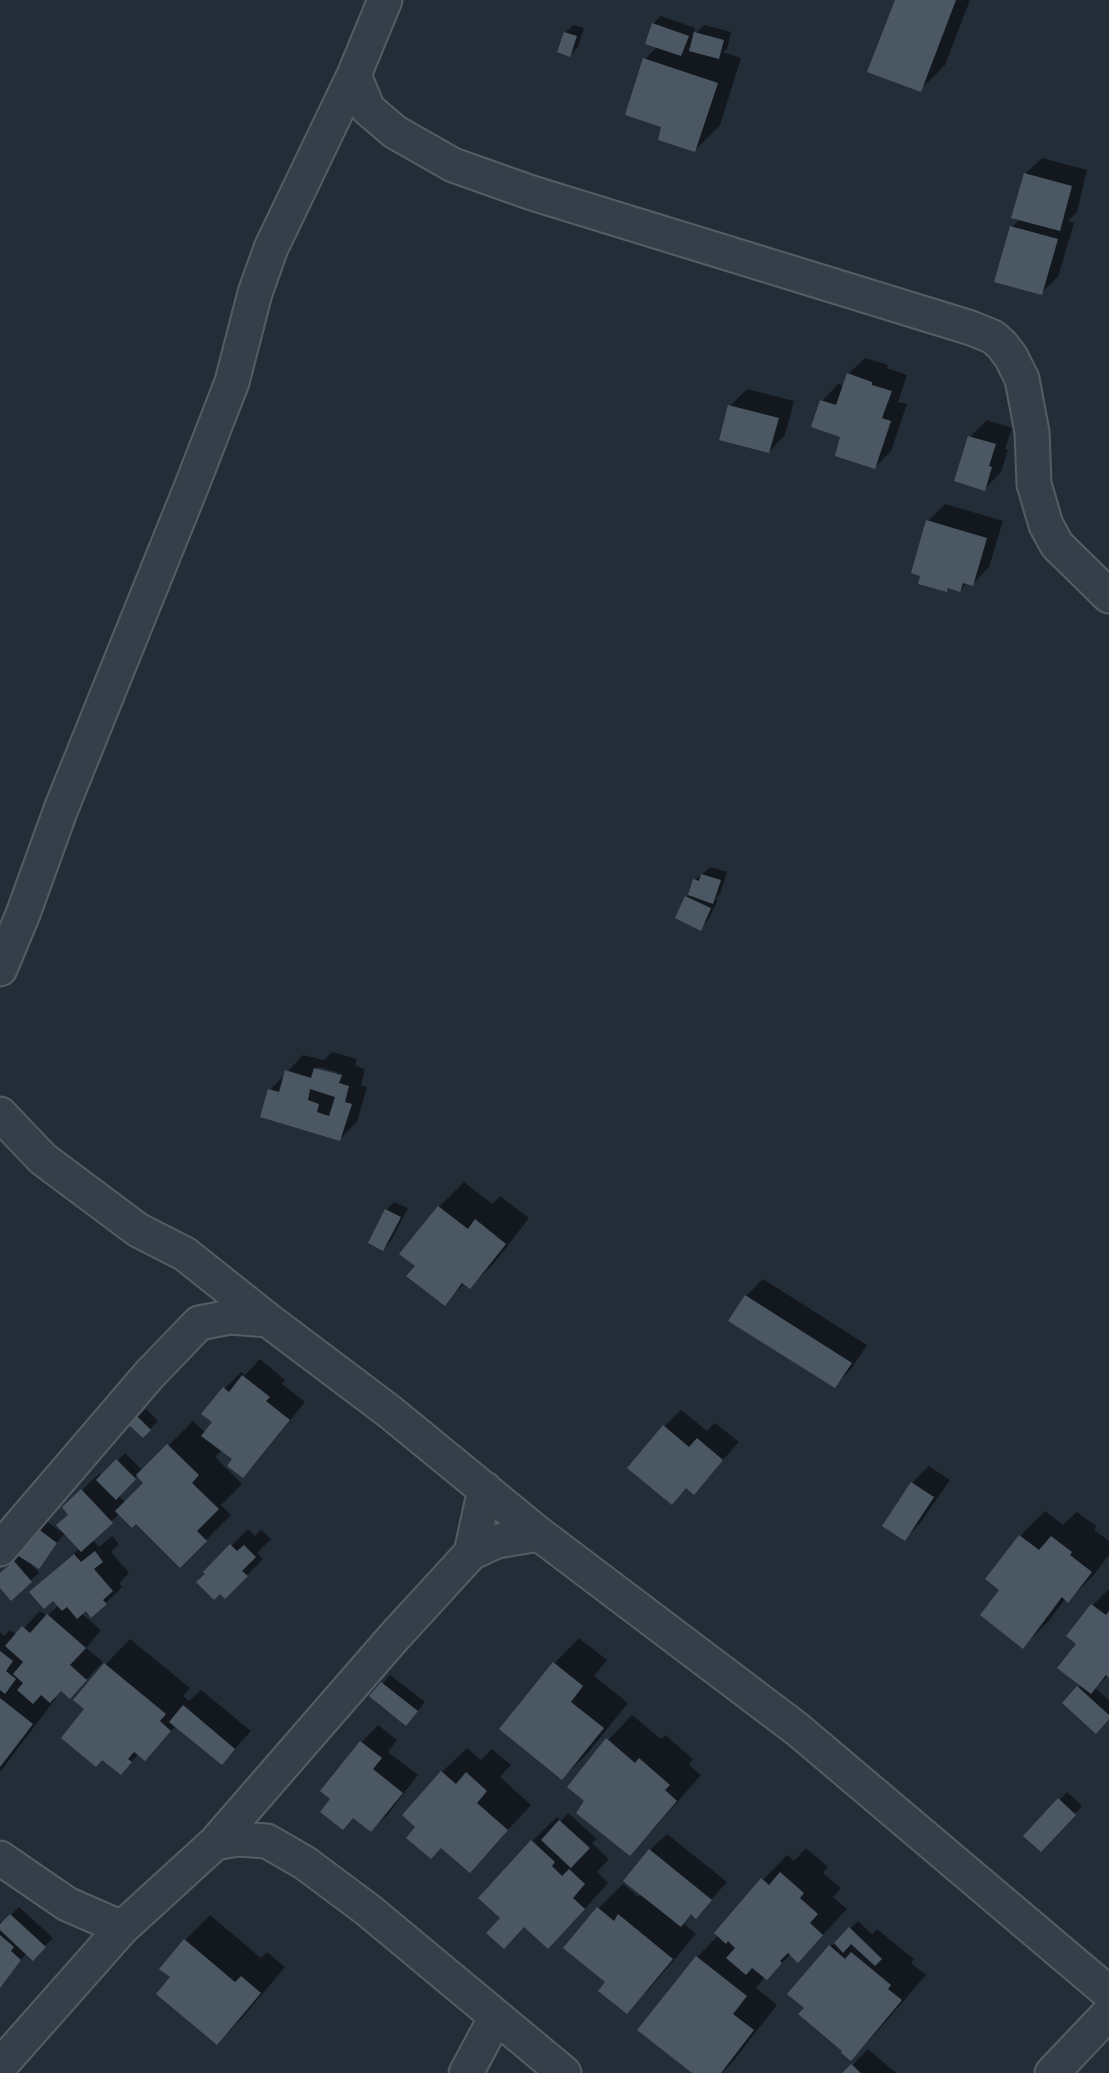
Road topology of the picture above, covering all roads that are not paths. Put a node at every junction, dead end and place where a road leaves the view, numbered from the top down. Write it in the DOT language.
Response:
graph roads {
  1 [pos="385,0"];
  2 [pos="354,75"];
  3 [pos="1109,596"];
  4 [pos="0,969"];
  5 [pos="0,1114"];
  6 [pos="268,1320"];
  7 [pos="485,1489"];
  8 [pos="539,1534"];
  9 [pos="0,1549"];
  10 [pos="471,1553"];
  11 [pos="215,1843"];
  12 [pos="0,1858"];
  13 [pos="122,1928"];
  14 [pos="1109,1993"];
  15 [pos="1109,2013"];
  16 [pos="496,2017"];
  17 [pos="0,2066"];
  18 [pos="466,2073"];
  19 [pos="564,2073"];
  20 [pos="1052,2073"];
  1 -- 2 [label="street"];
  2 -- 3 [label="street"];
  2 -- 4 [label="street"];
  5 -- 6 [label="street"];
  6 -- 7 [label="street"];
  6 -- 9 [label="street"];
  7 -- 8 [label="street"];
  7 -- 10 [label="street"];
  8 -- 10 [label="street"];
  8 -- 14 [label="street"];
  10 -- 11 [label="street"];
  11 -- 13 [label="street"];
  11 -- 16 [label="street"];
  12 -- 13 [label="street"];
  13 -- 17 [label="street"];
  15 -- 20 [label="street"];
  16 -- 18 [label="street"];
  16 -- 19 [label="street"];
}
